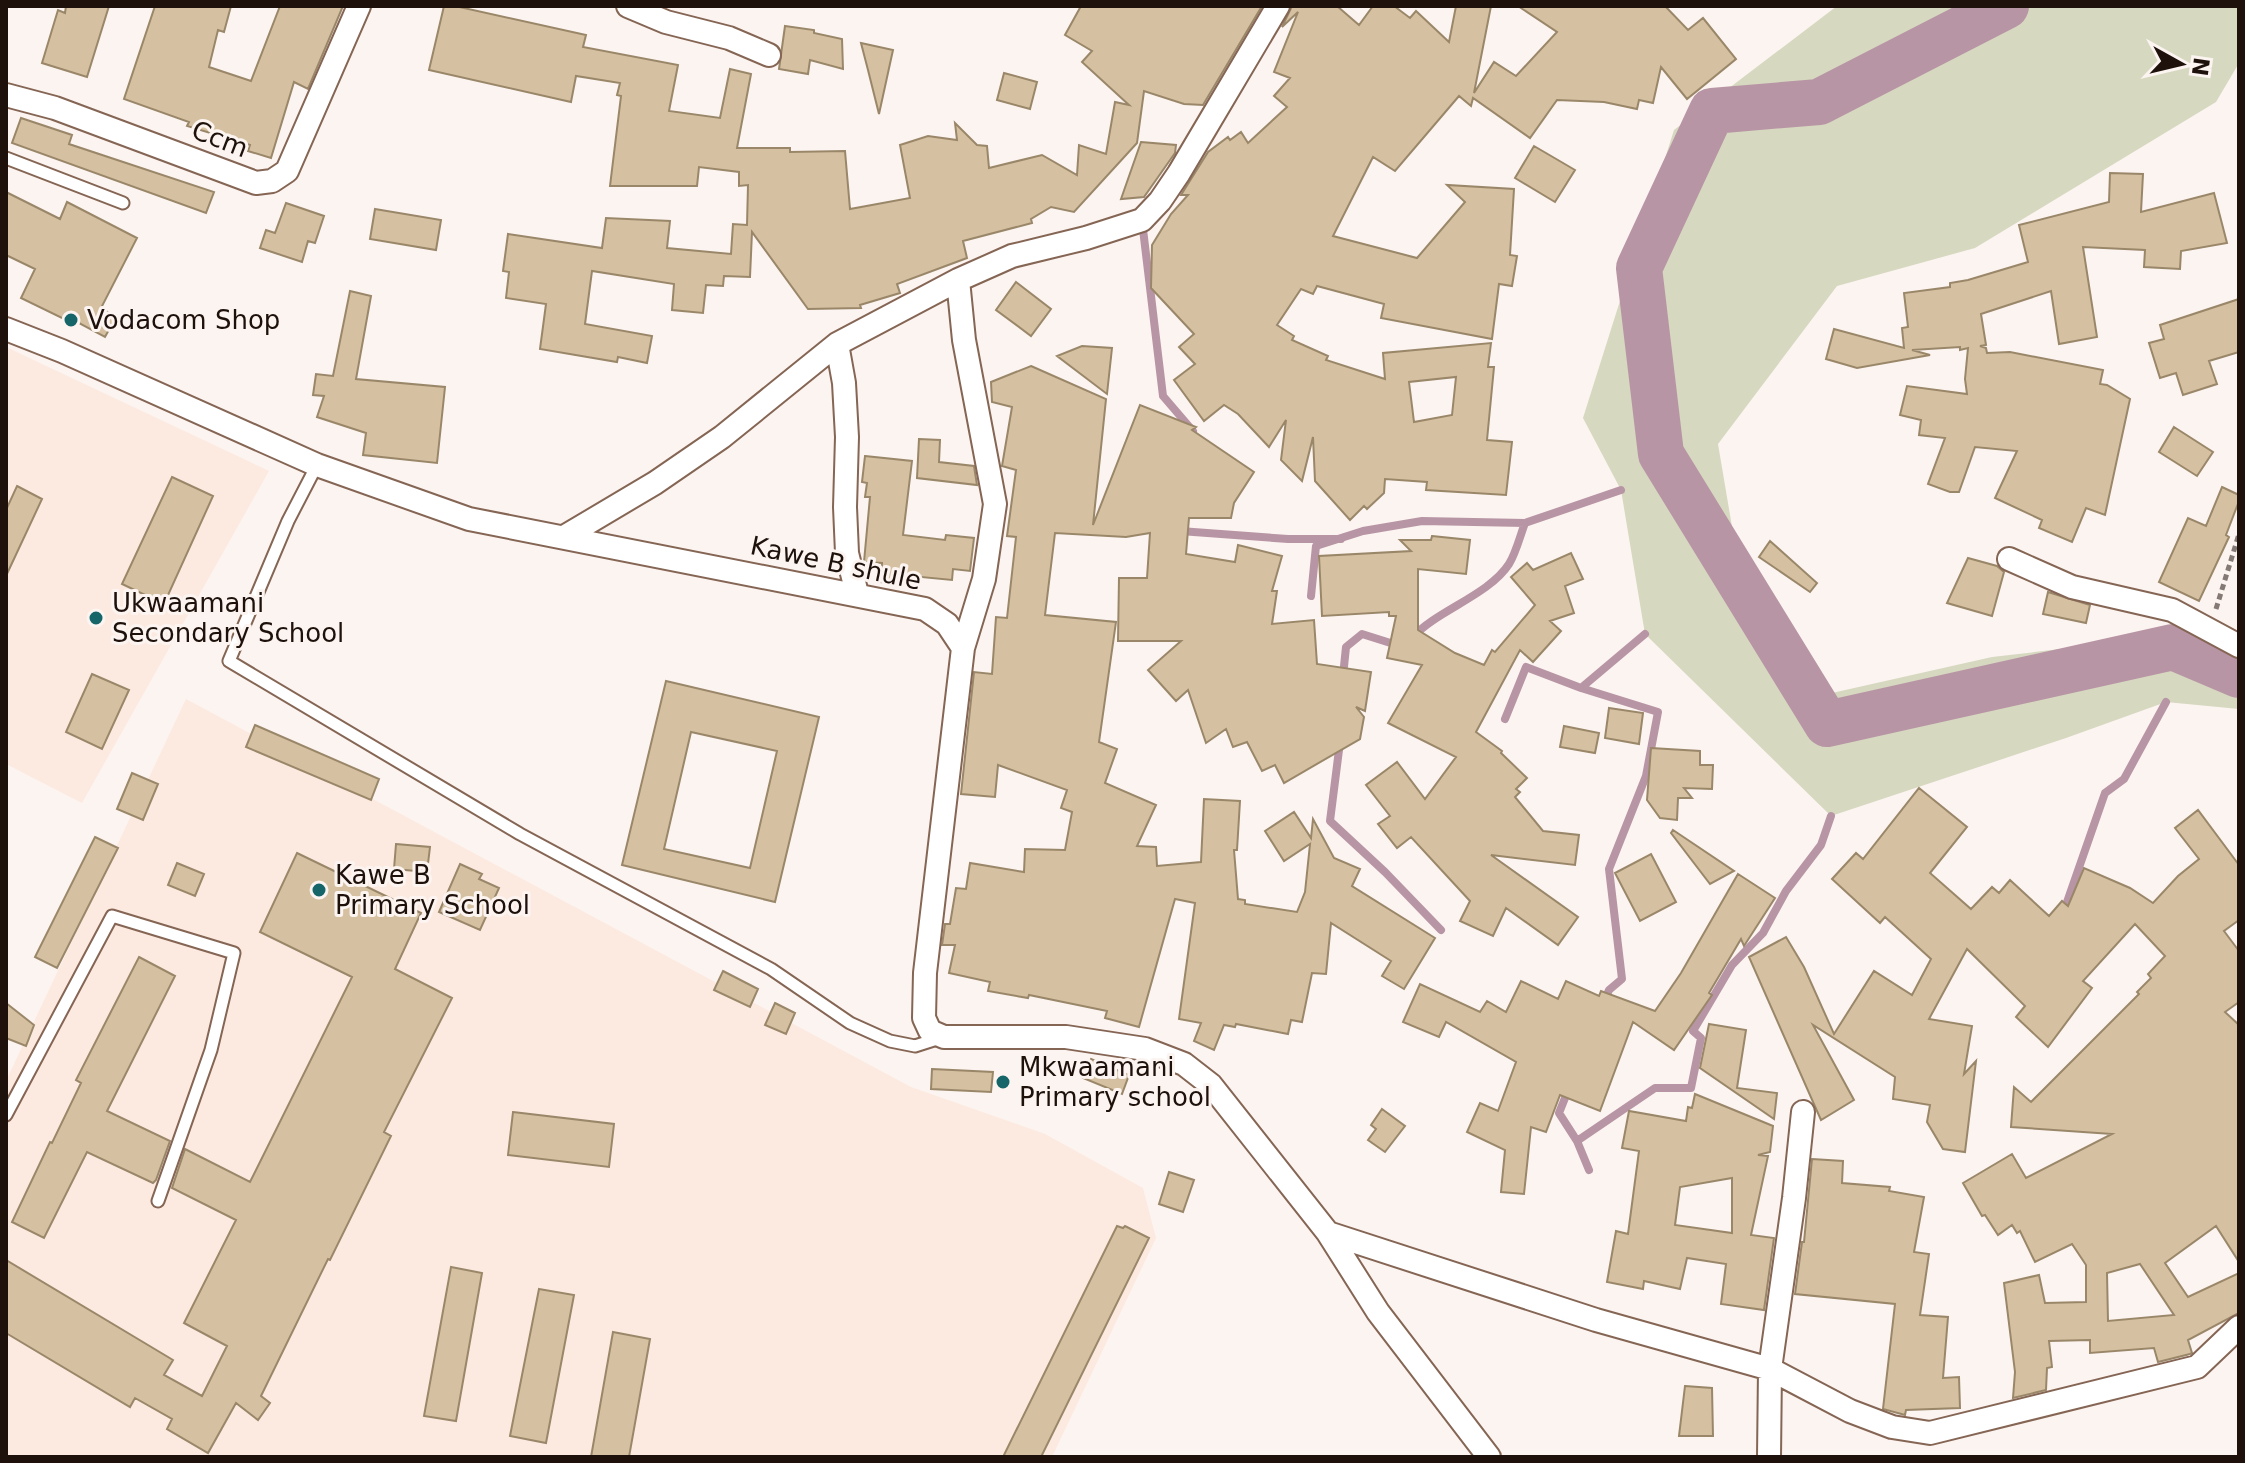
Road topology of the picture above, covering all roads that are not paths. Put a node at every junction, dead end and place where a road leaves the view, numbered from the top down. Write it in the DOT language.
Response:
graph roads {
  1 [pos="359,6"];
  2 [pos="628,6"];
  3 [pos="1278,6"];
  4 [pos="664,14"];
  5 [pos="769,55"];
  6 [pos="6,95"];
  7 [pos="6,158"];
  8 [pos="123,203"];
  9 [pos="958,280"];
  10 [pos="6,329"];
  11 [pos="837,344"];
  12 [pos="317,465"];
  13 [pos="564,537"];
  14 [pos="2009,559"];
  15 [pos="857,594"];
  16 [pos="2236,644"];
  17 [pos="963,648"];
  18 [pos="944,1037"];
  19 [pos="1803,1112"];
  20 [pos="6,1115"];
  21 [pos="158,1201"];
  22 [pos="1328,1233"];
  23 [pos="2239,1327"];
  24 [pos="1770,1369"];
  25 [pos="1489,1457"];
  26 [pos="1769,1457"];
  1 -- 6 [label="street, Ccm"];
  2 -- 4 [label="street"];
  3 -- 9 [label="street"];
  4 -- 5 [label="street"];
  7 -- 8 [label="lane"];
  9 -- 11 [label="street"];
  9 -- 17 [label="street"];
  10 -- 12 [label="street, Kawe B shule"];
  11 -- 13 [label="street"];
  11 -- 15 [label="street"];
  12 -- 13 [label="street, Kawe B shule"];
  12 -- 18 [label="lane"];
  13 -- 15 [label="street, Kawe B shule"];
  14 -- 16 [label="street"];
  15 -- 17 [label="street, Kawe B shule"];
  17 -- 18 [label="street"];
  18 -- 22 [label="street"];
  19 -- 24 [label="street"];
  20 -- 21 [label="lane"];
  22 -- 24 [label="street"];
  22 -- 25 [label="street"];
  23 -- 24 [label="street"];
  24 -- 26 [label="street"];
}
